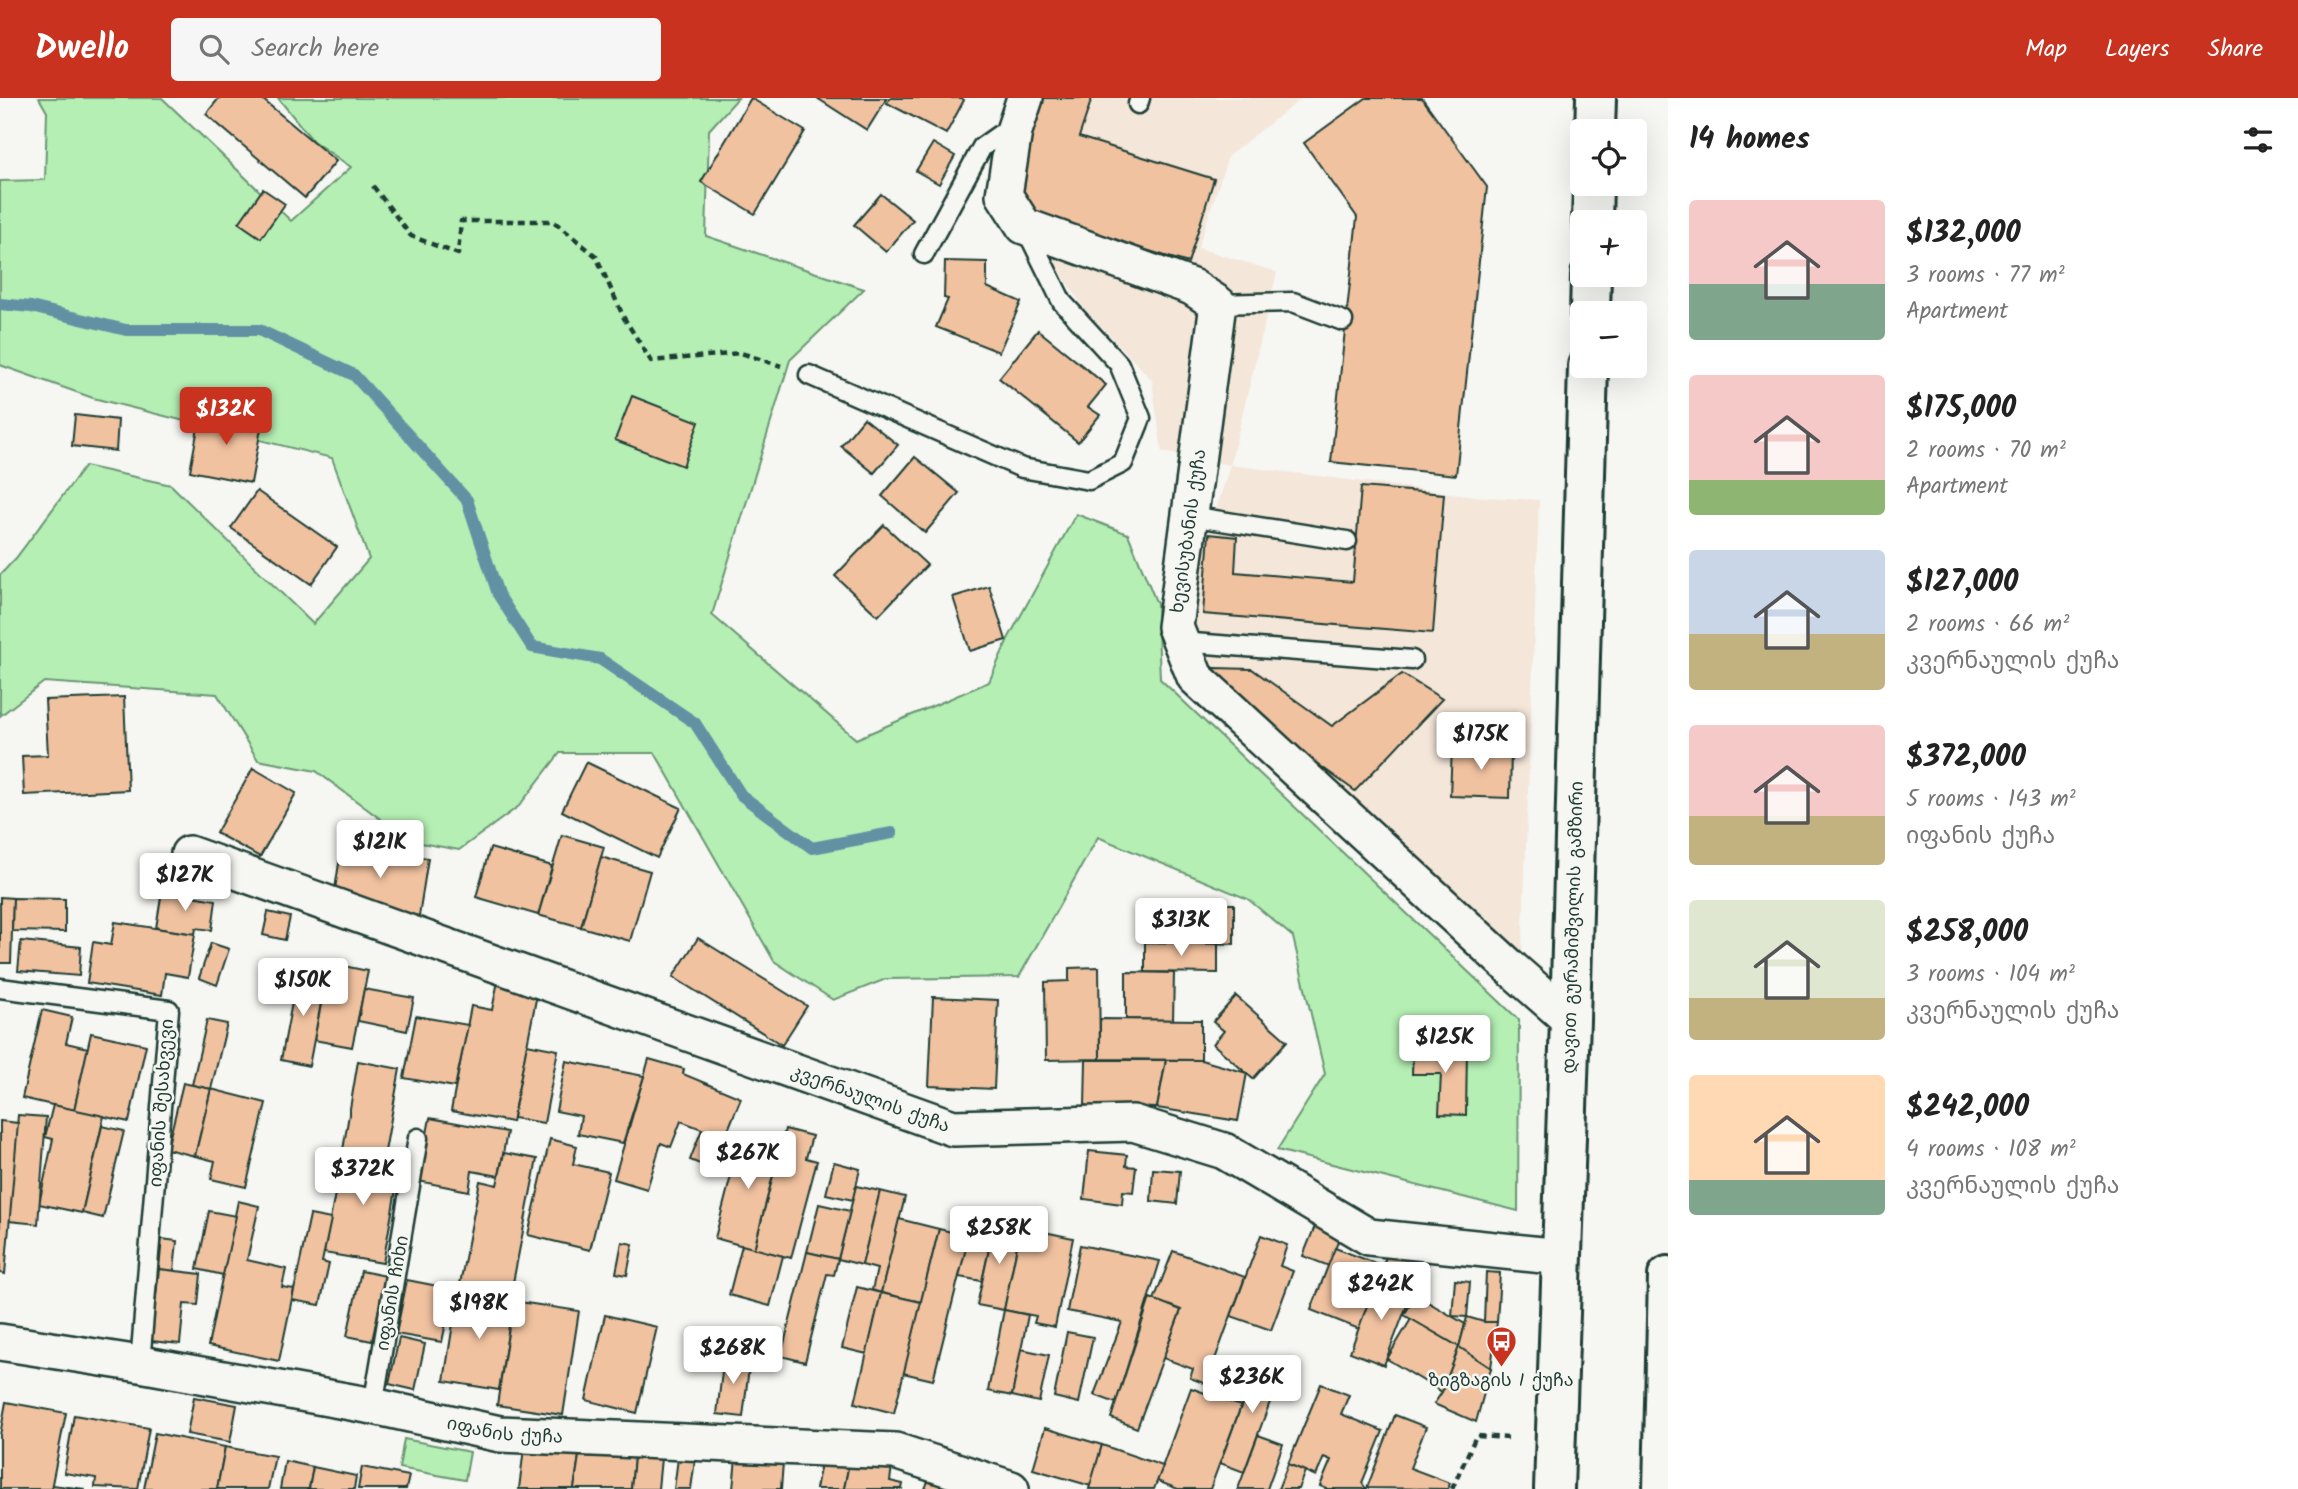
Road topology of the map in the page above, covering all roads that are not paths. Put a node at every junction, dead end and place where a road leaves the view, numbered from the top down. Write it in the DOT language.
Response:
graph roads {
  1 [pos="1025,98"];
  2 [pos="1596,98"];
  3 [pos="1595,119"];
  4 [pos="1014,131"];
  5 [pos="1024,226"];
  6 [pos="924,254"];
  7 [pos="1218,304"];
  8 [pos="1343,321"];
  9 [pos="809,375"];
  10 [pos="1588,378"];
  11 [pos="1190,516"];
  12 [pos="1347,541"];
  13 [pos="1181,642"];
  14 [pos="1412,660"];
  15 [pos="189,854"];
  16 [pos="0,988"];
  17 [pos="1570,1020"];
  18 [pos="418,1138"];
  19 [pos="1562,1256"];
  20 [pos="1668,1276"];
  21 [pos="0,1342"];
  22 [pos="140,1364"];
  23 [pos="373,1406"];
  24 [pos="1011,1489"];
  25 [pos="1554,1489"];
  26 [pos="1663,1489"];
  1 -- 4 [label="street"];
  2 -- 3 [label="main road"];
  4 -- 5 [label="street"];
  4 -- 6 [label="lane"];
  5 -- 7 [label="street"];
  5 -- 9 [label="lane"];
  7 -- 8 [label="lane"];
  7 -- 11 [label="street, ხევისუბანის ქუჩა"];
  10 -- 17 [label="main road, დავით გურამიშვილის გამზირი"];
  11 -- 12 [label="lane"];
  11 -- 13 [label="street, ხევისუბანის ქუჩა"];
  13 -- 14 [label="lane"];
  13 -- 17 [label="street, ხევისუბანის ქუჩა"];
  15 -- 19 [label="street, კვერნაულის ქუჩა"];
  16 -- 22 [label="lane, იფანის შესახვევი"];
  17 -- 19 [label="main road, დავით გურამიშვილის გამზირი"];
  18 -- 23 [label="lane, იფანის ჩიხი"];
  19 -- 25 [label="main road, დავით გურამიშვილის გამზირი"];
  20 -- 26 [label="main road"];
  21 -- 22 [label="street, იფანის ქუჩა"];
  22 -- 23 [label="street, იფანის ქუჩა"];
  23 -- 24 [label="street, იფანის ქუჩა"];
}
